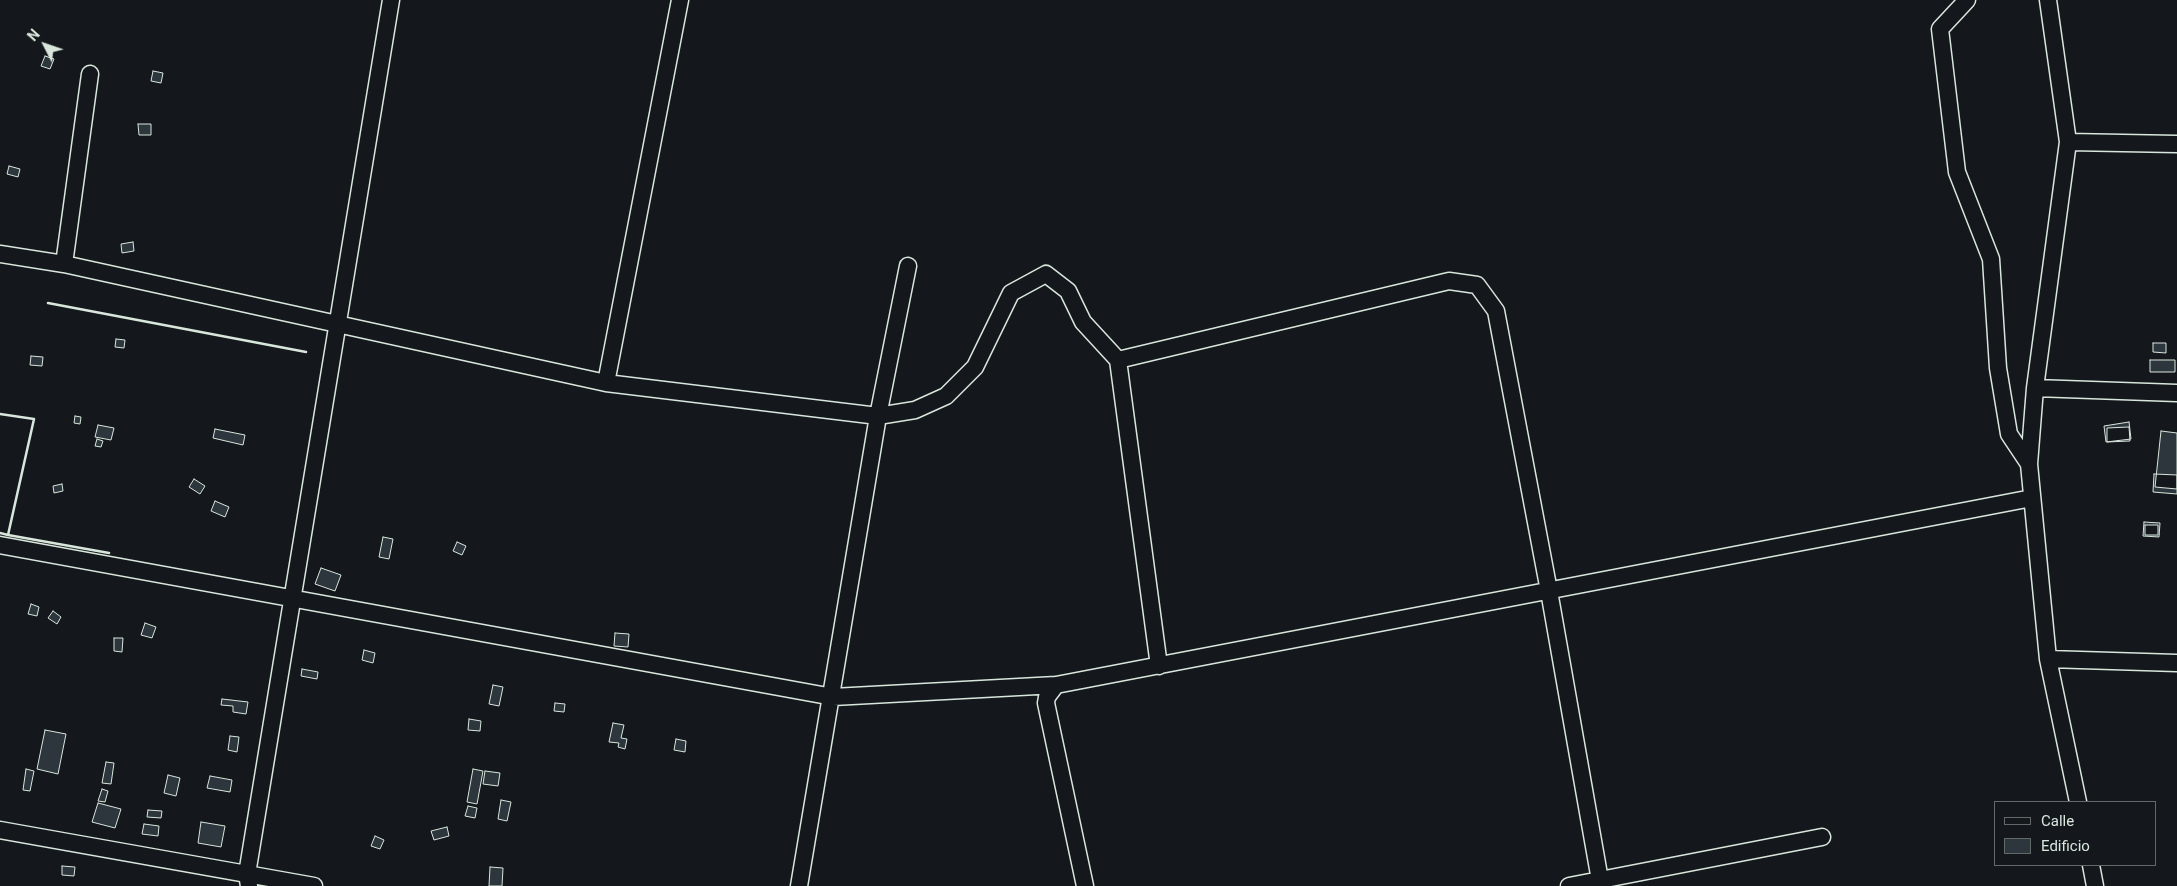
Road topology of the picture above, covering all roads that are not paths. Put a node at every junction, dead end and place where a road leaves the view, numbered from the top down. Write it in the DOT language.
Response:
graph roads {
  1 [pos="391,0"];
  2 [pos="680,0"];
  3 [pos="1967,0"];
  4 [pos="2048,0"];
  5 [pos="90,74"];
  6 [pos="2068,142"];
  7 [pos="2177,144"];
  8 [pos="0,254"];
  9 [pos="64,264"];
  10 [pos="908,266"];
  11 [pos="338,324"];
  12 [pos="1118,360"];
  13 [pos="606,383"];
  14 [pos="2035,388"];
  15 [pos="2177,393"];
  16 [pos="878,416"];
  17 [pos="2029,464"];
  18 [pos="2032,498"];
  19 [pos="0,546"];
  20 [pos="1549,591"];
  21 [pos="291,598"];
  22 [pos="2048,659"];
  23 [pos="2177,663"];
  24 [pos="1159,666"];
  25 [pos="1056,685"];
  26 [pos="832,697"];
  27 [pos="2078,801"];
  28 [pos="0,830"];
  29 [pos="1822,837"];
  30 [pos="2091,866"];
  31 [pos="248,880"];
  32 [pos="1600,883"];
  33 [pos="314,886"];
  34 [pos="799,886"];
  35 [pos="1085,886"];
  36 [pos="1569,886"];
  37 [pos="2095,886"];
  1 -- 11 [label="street"];
  2 -- 13 [label="street"];
  3 -- 17 [label="street"];
  4 -- 6 [label="street"];
  5 -- 9 [label="street"];
  6 -- 7 [label="street"];
  6 -- 14 [label="street"];
  8 -- 9 [label="street"];
  9 -- 11 [label="street"];
  10 -- 16 [label="street"];
  11 -- 13 [label="street"];
  11 -- 21 [label="street"];
  12 -- 16 [label="street"];
  12 -- 20 [label="street"];
  12 -- 24 [label="street"];
  13 -- 16 [label="street"];
  14 -- 15 [label="street"];
  14 -- 17 [label="street"];
  16 -- 26 [label="street"];
  17 -- 18 [label="street"];
  18 -- 20 [label="street"];
  18 -- 22 [label="street"];
  19 -- 21 [label="street"];
  20 -- 24 [label="street"];
  20 -- 32 [label="street"];
  21 -- 26 [label="street"];
  21 -- 31 [label="street"];
  22 -- 23 [label="street"];
  22 -- 27 [label="street"];
  24 -- 25 [label="street"];
  25 -- 26 [label="street"];
  25 -- 35 [label="street"];
  26 -- 34 [label="street"];
  28 -- 31 [label="street"];
  29 -- 32 [label="street"];
  30 -- 37 [label="street"];
  31 -- 33 [label="street"];
  32 -- 36 [label="street"];
}
